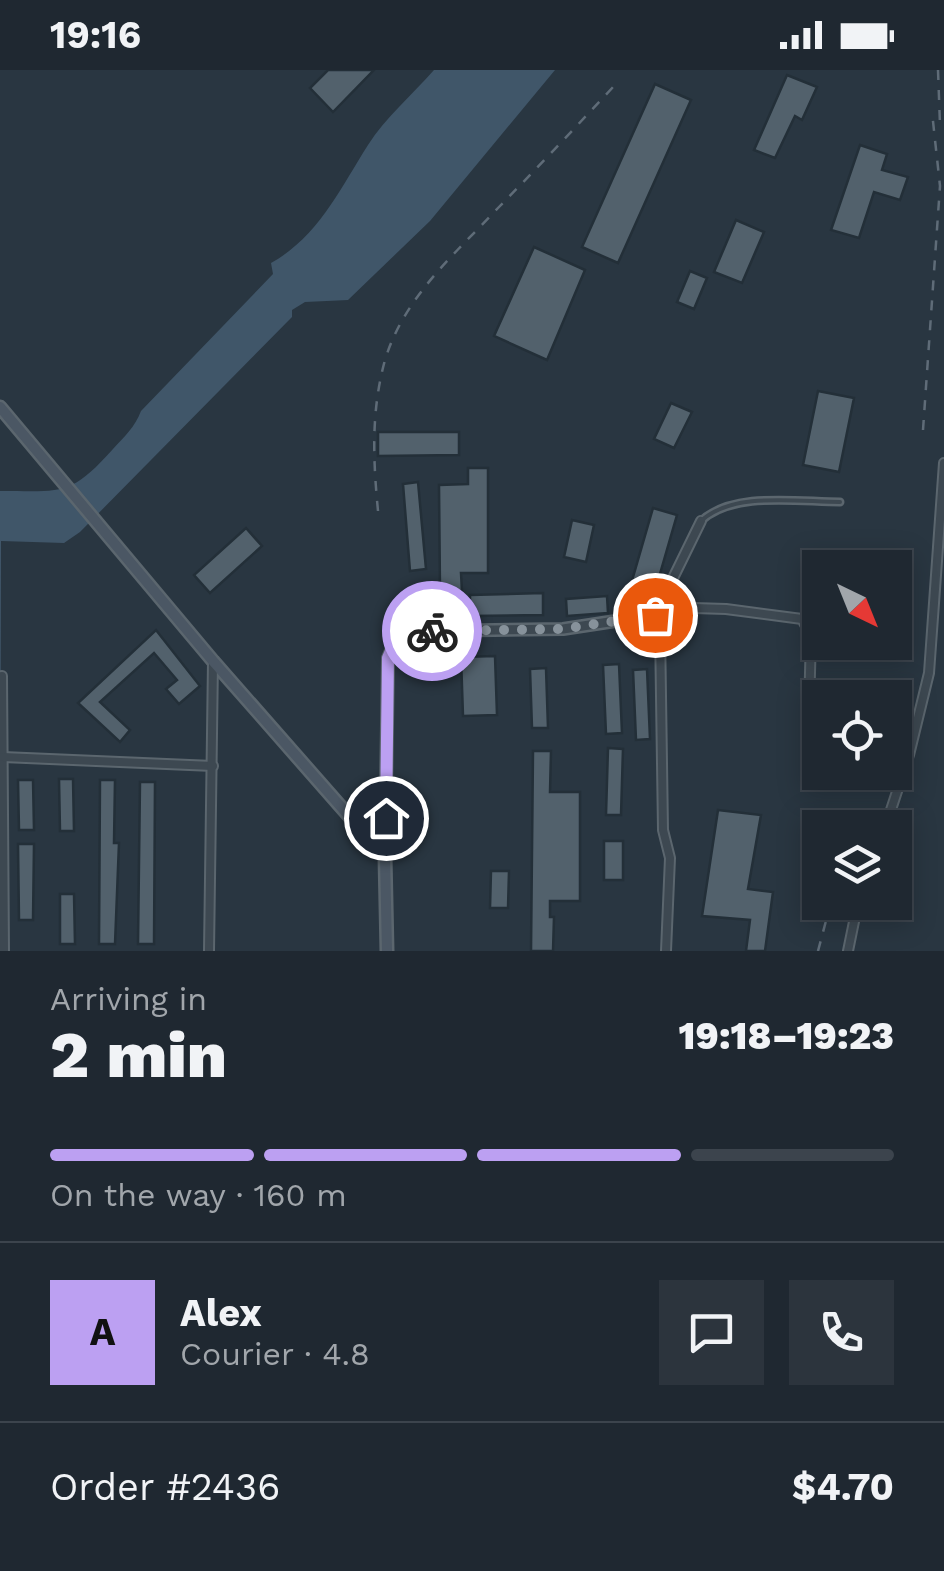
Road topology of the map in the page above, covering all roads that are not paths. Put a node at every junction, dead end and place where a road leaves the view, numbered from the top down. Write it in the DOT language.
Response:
graph roads {
  1 [pos="0,407"];
  2 [pos="944,462"];
  3 [pos="840,502"];
  4 [pos="701,521"];
  5 [pos="658,611"];
  6 [pos="213,661"];
  7 [pos="2,676"];
  8 [pos="810,680"];
  9 [pos="3,757"];
  10 [pos="213,766"];
  11 [pos="892,810"];
  12 [pos="386,858"];
  13 [pos="854,920"];
  14 [pos="4,951"];
  15 [pos="209,951"];
  16 [pos="387,951"];
  17 [pos="666,951"];
  18 [pos="848,951"];
  1 -- 6 [label="main road"];
  2 -- 11 [label="street"];
  3 -- 4 [label="lane"];
  4 -- 5 [label="street"];
  5 -- 8 [label="street"];
  5 -- 12 [label="street"];
  5 -- 17 [label="street"];
  6 -- 10 [label="street"];
  6 -- 12 [label="main road"];
  7 -- 9 [label="street"];
  9 -- 10 [label="street"];
  9 -- 14 [label="street"];
  10 -- 15 [label="street"];
  12 -- 16 [label="main road"];
  13 -- 18 [label="street"];
}
